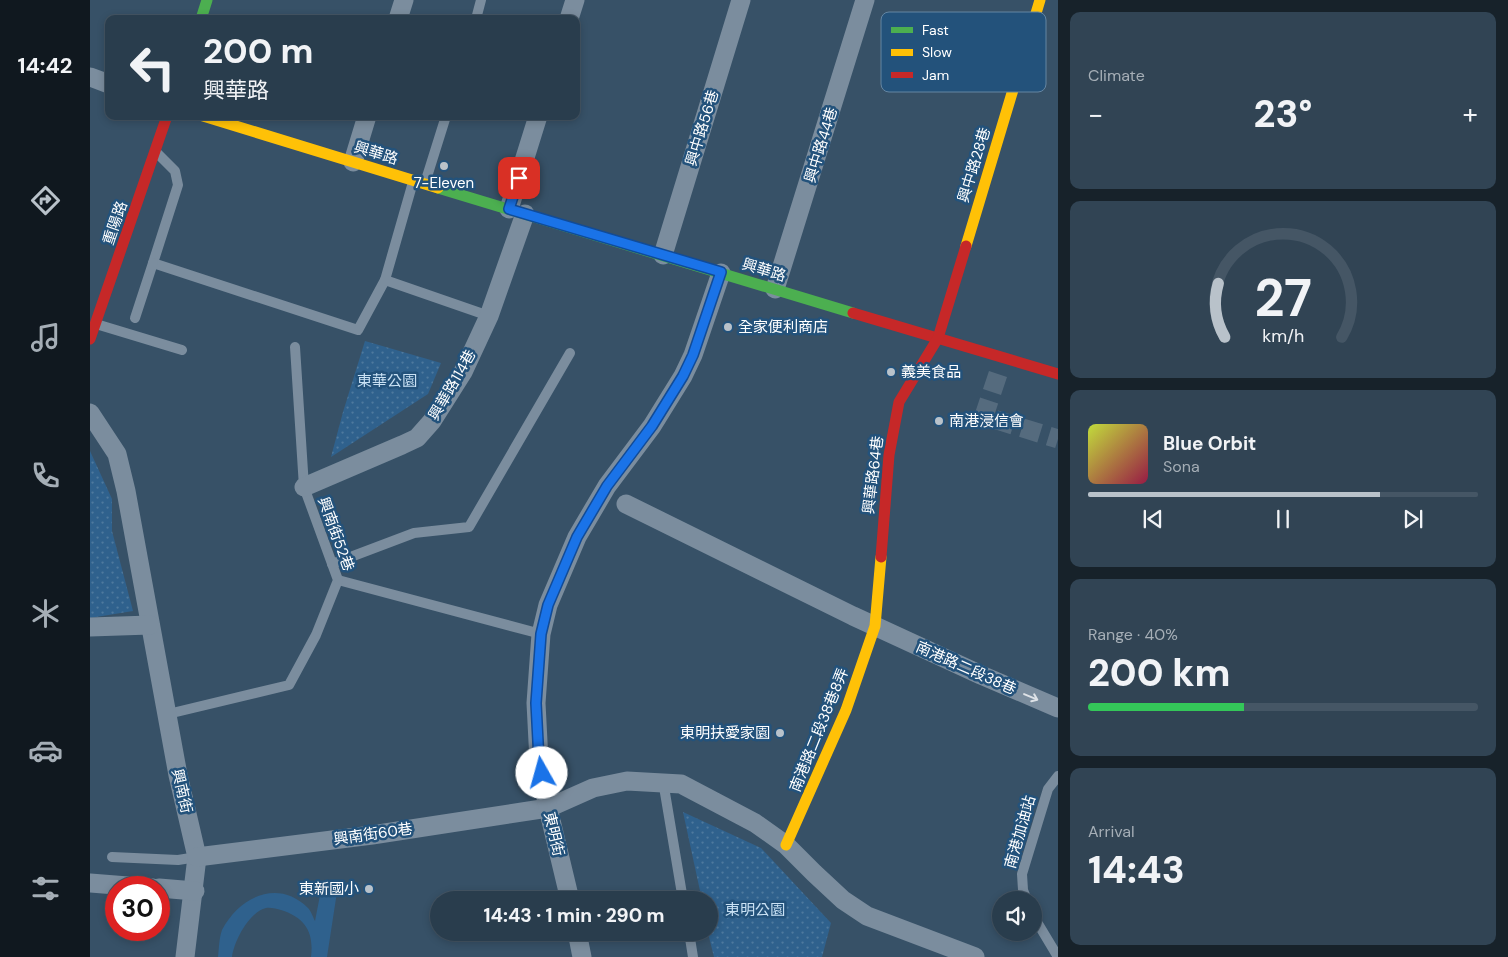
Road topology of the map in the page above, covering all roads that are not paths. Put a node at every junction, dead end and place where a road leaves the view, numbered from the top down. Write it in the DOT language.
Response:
graph roads {
  1 [pos="207,0"];
  2 [pos="404,0"];
  3 [pos="481,0"];
  4 [pos="575,0"];
  5 [pos="741,0"];
  6 [pos="865,0"];
  7 [pos="1040,0"];
  8 [pos="1036,12"];
  9 [pos="202,15"];
  10 [pos="399,15"];
  11 [pos="477,15"];
  12 [pos="570,15"];
  13 [pos="90,77"];
  14 [pos="105,83"];
  15 [pos="1012,92"];
  16 [pos="166,120"];
  17 [pos="216,120"];
  18 [pos="366,120"];
  19 [pos="445,120"];
  20 [pos="537,120"];
  21 [pos="155,151"];
  22 [pos="353,162"];
  23 [pos="413,180"];
  24 [pos="425,184"];
  25 [pos="517,211"];
  26 [pos="663,256"];
  27 [pos="153,263"];
  28 [pos="721,272"];
  29 [pos="385,280"];
  30 [pos="775,289"];
  31 [pos="488,316"];
  32 [pos="135,318"];
  33 [pos="95,324"];
  34 [pos="938,338"];
  35 [pos="90,340"];
  36 [pos="295,347"];
  37 [pos="182,350"];
  38 [pos="570,353"];
  39 [pos="1058,374"];
  40 [pos="90,413"];
  41 [pos="304,487"];
  42 [pos="626,504"];
  43 [pos="332,564"];
  44 [pos="338,580"];
  45 [pos="150,625"];
  46 [pos="875,626"];
  47 [pos="90,627"];
  48 [pos="541,634"];
  49 [pos="1058,708"];
  50 [pos="168,714"];
  51 [pos="1058,776"];
  52 [pos="663,782"];
  53 [pos="548,808"];
  54 [pos="786,845"];
  55 [pos="112,857"];
  56 [pos="198,857"];
  57 [pos="90,883"];
  58 [pos="105,884"];
  59 [pos="170,889"];
  60 [pos="194,891"];
  61 [pos="568,891"];
  62 [pos="681,891"];
  63 [pos="1023,891"];
  64 [pos="1042,930"];
  65 [pos="578,941"];
  66 [pos="690,941"];
  67 [pos="185,957"];
  68 [pos="582,957"];
  69 [pos="693,957"];
  70 [pos="975,957"];
  71 [pos="1058,957"];
  1 -- 9 [label="street"];
  2 -- 10 [label="street"];
  3 -- 11 [label="lane"];
  4 -- 12 [label="street"];
  5 -- 26 [label="street, 興中路56巷"];
  6 -- 30 [label="street, 興中路44巷"];
  7 -- 8 [label="street, 興中路28巷"];
  13 -- 14 [label="street"];
  15 -- 34 [label="street, 興中路28巷"];
  16 -- 21 [label="street, 重陽路"];
  17 -- 22 [label="street, 興華路"];
  18 -- 22 [label="street"];
  19 -- 24 [label="lane"];
  20 -- 25 [label="street, 興華路114巷"];
  21 -- 27 [label="lane"];
  21 -- 33 [label="street, 重陽路"];
  22 -- 23 [label="street, 興華路"];
  23 -- 24 [label="street, 興華路"];
  23 -- 29 [label="lane"];
  24 -- 25 [label="street, 興華路"];
  25 -- 26 [label="street, 興華路"];
  25 -- 31 [label="street, 興華路114巷"];
  26 -- 28 [label="street, 興華路"];
  27 -- 29 [label="lane"];
  27 -- 32 [label="lane"];
  28 -- 30 [label="street, 興華路"];
  28 -- 48 [label="street, 東明街"];
  29 -- 31 [label="lane"];
  30 -- 34 [label="street, 興華路"];
  31 -- 41 [label="street, 興華路114巷"];
  33 -- 35 [label="street, 重陽路"];
  33 -- 37 [label="lane"];
  34 -- 39 [label="street, 興華路"];
  34 -- 46 [label="street, 興華路64巷"];
  36 -- 41 [label="lane, 興南街52巷"];
  38 -- 43 [label="lane"];
  40 -- 45 [label="street, 興南街"];
  41 -- 43 [label="lane, 興南街52巷"];
  42 -- 46 [label="street, 南港路二段38巷"];
  43 -- 44 [label="lane, 興南街52巷"];
  44 -- 48 [label="lane"];
  44 -- 50 [label="lane, 興南街52巷"];
  45 -- 47 [label="street"];
  45 -- 50 [label="street, 興南街"];
  46 -- 49 [label="street, 南港路二段38巷, one-way"];
  46 -- 54 [label="street, 南港路二段38巷8弄"];
  48 -- 53 [label="street, 東明街"];
  50 -- 56 [label="street, 興南街"];
  51 -- 63 [label="lane, 南港加油站"];
  52 -- 53 [label="street, 興南街60巷"];
  52 -- 54 [label="street, 興南街60巷"];
  52 -- 62 [label="lane"];
  53 -- 56 [label="street, 興南街60巷"];
  53 -- 61 [label="street, 東明街"];
  54 -- 70 [label="street, 興南街60巷"];
  55 -- 56 [label="lane"];
  56 -- 60 [label="street, 興南街"];
  57 -- 58 [label="street"];
  59 -- 60 [label="street"];
  60 -- 67 [label="street, 興南街"];
  64 -- 71 [label="lane"];
  65 -- 68 [label="street"];
  66 -- 69 [label="lane"];
}
